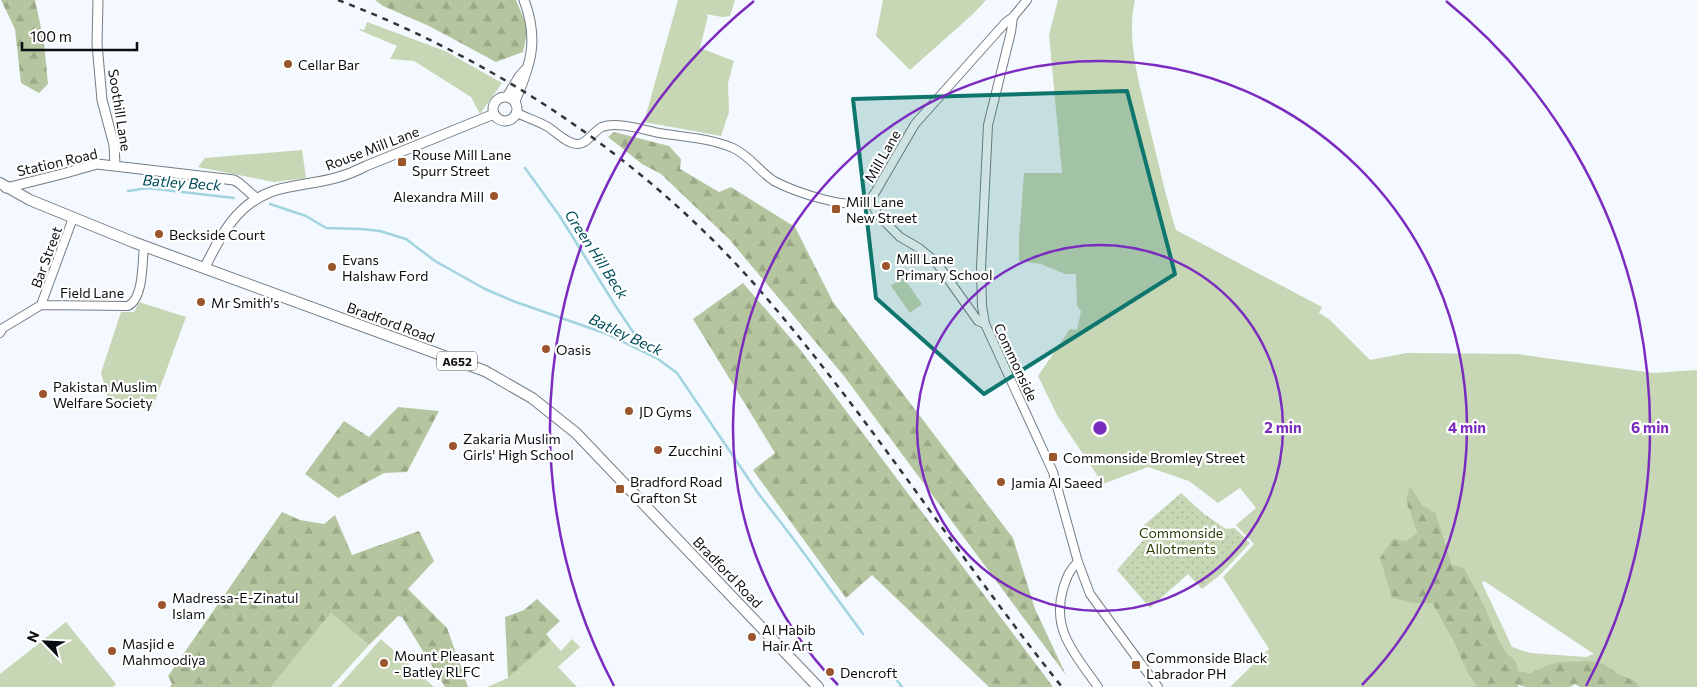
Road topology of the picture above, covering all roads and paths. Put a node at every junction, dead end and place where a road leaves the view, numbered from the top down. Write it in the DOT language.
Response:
graph roads {
  1 [pos="98,0"];
  2 [pos="524,0"];
  3 [pos="1027,0"];
  4 [pos="1013,17"];
  5 [pos="511,99"];
  6 [pos="517,112"];
  7 [pos="494,114"];
  8 [pos="114,165"];
  9 [pos="2,187"];
  10 [pos="256,198"];
  11 [pos="870,200"];
  12 [pos="73,218"];
  13 [pos="144,246"];
  14 [pos="204,268"];
  15 [pos="41,305"];
  16 [pos="984,324"];
  17 [pos="0,333"];
  18 [pos="1078,562"];
  19 [pos="818,687"];
  20 [pos="1098,687"];
  21 [pos="1158,687"];
  1 -- 8 [label="main road, Soothill Lane"];
  2 -- 5 [label="main road"];
  3 -- 4 [label="street, Mill Lane"];
  4 -- 11 [label="street, Mill Lane"];
  4 -- 16 [label="street, Commonside"];
  5 -- 6 [label="main road"];
  5 -- 7 [label="main road"];
  6 -- 7 [label="main road"];
  6 -- 11 [label="street, Mill Lane"];
  7 -- 10 [label="main road, Rouse Mill Lane"];
  8 -- 9 [label="main road, Station Road"];
  8 -- 10 [label="main road"];
  9 -- 12 [label="main road, Bradford Road / A652"];
  10 -- 14 [label="main road, Rouse Mill Lane"];
  11 -- 16 [label="street"];
  12 -- 13 [label="main road, Bradford Road / A652"];
  12 -- 15 [label="street, Bar Street"];
  13 -- 14 [label="main road, Bradford Road / A652"];
  13 -- 15 [label="street, Field Lane"];
  14 -- 19 [label="main road, Bradford Road / A652"];
  15 -- 17 [label="street, Field Lane"];
  16 -- 18 [label="street, Commonside"];
  18 -- 20 [label="street"];
  18 -- 21 [label="street, Commonside"];
}
